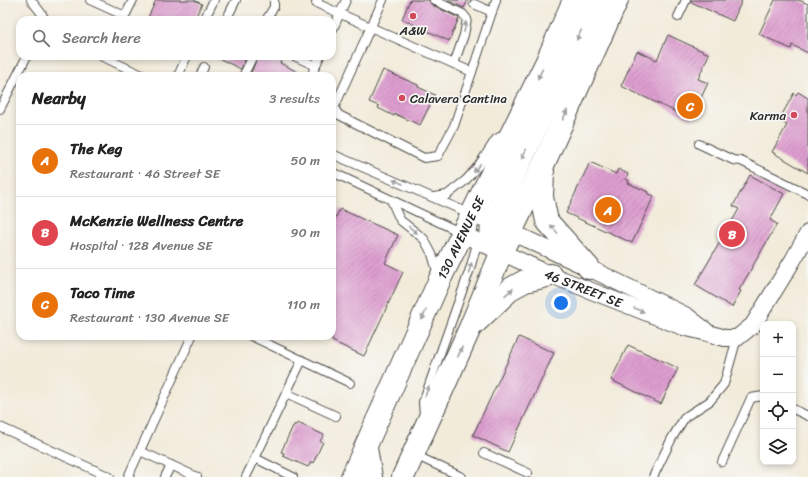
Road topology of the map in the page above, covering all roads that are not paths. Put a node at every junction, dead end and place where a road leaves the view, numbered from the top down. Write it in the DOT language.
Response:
graph roads {
  1 [pos="31,0"];
  2 [pos="90,0"];
  3 [pos="133,0"];
  4 [pos="214,0"];
  5 [pos="236,0"];
  6 [pos="274,0"];
  7 [pos="318,0"];
  8 [pos="346,0"];
  9 [pos="382,0"];
  10 [pos="434,0"];
  11 [pos="574,0"];
  12 [pos="595,0"];
  13 [pos="617,0"];
  14 [pos="686,0"];
  15 [pos="474,4"];
  16 [pos="492,4"];
  17 [pos="340,14"];
  18 [pos="43,16"];
  19 [pos="120,16"];
  20 [pos="125,16"];
  21 [pos="206,16"];
  22 [pos="228,16"];
  23 [pos="268,16"];
  24 [pos="678,17"];
  25 [pos="336,22"];
  26 [pos="370,28"];
  27 [pos="25,60"];
  28 [pos="110,60"];
  29 [pos="185,60"];
  30 [pos="251,60"];
  31 [pos="303,60"];
  32 [pos="318,60"];
  33 [pos="454,64"];
  34 [pos="316,66"];
  35 [pos="204,67"];
  36 [pos="19,72"];
  37 [pos="136,72"];
  38 [pos="180,72"];
  39 [pos="202,72"];
  40 [pos="245,72"];
  41 [pos="313,72"];
  42 [pos="472,72"];
  43 [pos="16,78"];
  44 [pos="336,104"];
  45 [pos="0,110"];
  46 [pos="336,111"];
  47 [pos="512,130"];
  48 [pos="699,144"];
  49 [pos="336,156"];
  50 [pos="544,163"];
  51 [pos="336,174"];
  52 [pos="808,194"];
  53 [pos="434,197"];
  54 [pos="391,200"];
  55 [pos="481,228"];
  56 [pos="808,233"];
  57 [pos="502,251"];
  58 [pos="589,268"];
  59 [pos="551,275"];
  60 [pos="440,280"];
  61 [pos="470,328"];
  62 [pos="708,332"];
  63 [pos="737,338"];
  64 [pos="190,340"];
  65 [pos="260,340"];
  66 [pos="302,360"];
  67 [pos="350,383"];
  68 [pos="286,393"];
  69 [pos="760,396"];
  70 [pos="796,410"];
  71 [pos="336,416"];
  72 [pos="808,416"];
  73 [pos="0,427"];
  74 [pos="425,429"];
  75 [pos="366,448"];
  76 [pos="140,451"];
  77 [pos="484,453"];
  78 [pos="414,454"];
  79 [pos="255,458"];
  80 [pos="722,462"];
  81 [pos="171,465"];
  82 [pos="528,473"];
  83 [pos="95,474"];
  84 [pos="110,477"];
  85 [pos="128,477"];
  86 [pos="165,477"];
  87 [pos="197,477"];
  88 [pos="246,477"];
  89 [pos="293,477"];
  90 [pos="352,477"];
  91 [pos="371,477"];
  92 [pos="403,477"];
  93 [pos="462,477"];
  94 [pos="653,477"];
  1 -- 18 [label="lane"];
  2 -- 19 [label="lane"];
  3 -- 20 [label="lane"];
  4 -- 21 [label="lane"];
  5 -- 22 [label="lane"];
  6 -- 23 [label="lane"];
  7 -- 17 [label="lane"];
  8 -- 17 [label="lane"];
  9 -- 26 [label="lane"];
  33 -- 10 [label="lane, one-way"];
  11 -- 47 [label="main road, 130 AVENUE SE, one-way"];
  12 -- 55 [label="main road, one-way"];
  50 -- 13 [label="main road, 130 AVENUE SE, one-way"];
  14 -- 24 [label="lane"];
  15 -- 16 [label="lane"];
  16 -- 42 [label="lane"];
  17 -- 25 [label="lane"];
  17 -- 26 [label="lane"];
  26 -- 33 [label="lane"];
  26 -- 44 [label="lane"];
  27 -- 36 [label="lane"];
  28 -- 37 [label="lane"];
  29 -- 38 [label="lane"];
  30 -- 40 [label="lane"];
  31 -- 34 [label="lane"];
  32 -- 34 [label="lane"];
  33 -- 42 [label="lane"];
  34 -- 41 [label="lane"];
  35 -- 39 [label="lane"];
  42 -- 46 [label="lane"];
  43 -- 45 [label="lane"];
  47 -- 53 [label="lane, one-way"];
  47 -- 55 [label="main road, 130 AVENUE SE"];
  48 -- 52 [label="lane"];
  53 -- 49 [label="lane, one-way"];
  50 -- 55 [label="main road, 130 AVENUE SE"];
  58 -- 50 [label="main road, one-way"];
  51 -- 54 [label="lane"];
  53 -- 55 [label="lane"];
  54 -- 55 [label="lane"];
  54 -- 60 [label="lane, one-way"];
  55 -- 57 [label="main road"];
  55 -- 58 [label="street, 46 STREET SE"];
  55 -- 60 [label="main road, 130 AVENUE SE"];
  74 -- 55 [label="lane, one-way"];
  56 -- 63 [label="street"];
  57 -- 59 [label="street, 46 STREET SE"];
  57 -- 61 [label="main road"];
  58 -- 62 [label="street, 46 STREET SE"];
  61 -- 59 [label="main road, one-way"];
  59 -- 62 [label="street, 46 STREET SE, one-way"];
  60 -- 75 [label="main road, 130 AVENUE SE, one-way"];
  74 -- 61 [label="main road, one-way"];
  62 -- 63 [label="street, 46 STREET SE"];
  63 -- 94 [label="lane"];
  64 -- 76 [label="lane"];
  65 -- 66 [label="lane"];
  66 -- 67 [label="lane"];
  66 -- 68 [label="lane"];
  68 -- 71 [label="lane"];
  68 -- 79 [label="lane"];
  69 -- 80 [label="lane"];
  70 -- 72 [label="lane"];
  73 -- 83 [label="lane"];
  74 -- 78 [label="main road"];
  75 -- 90 [label="main road, 130 AVENUE SE"];
  75 -- 91 [label="main road"];
  76 -- 81 [label="lane"];
  76 -- 85 [label="lane"];
  77 -- 82 [label="lane"];
  78 -- 92 [label="main road"];
  78 -- 93 [label="lane"];
  79 -- 88 [label="lane"];
  79 -- 89 [label="lane"];
  81 -- 86 [label="lane"];
  81 -- 87 [label="lane"];
  83 -- 84 [label="lane"];
}
